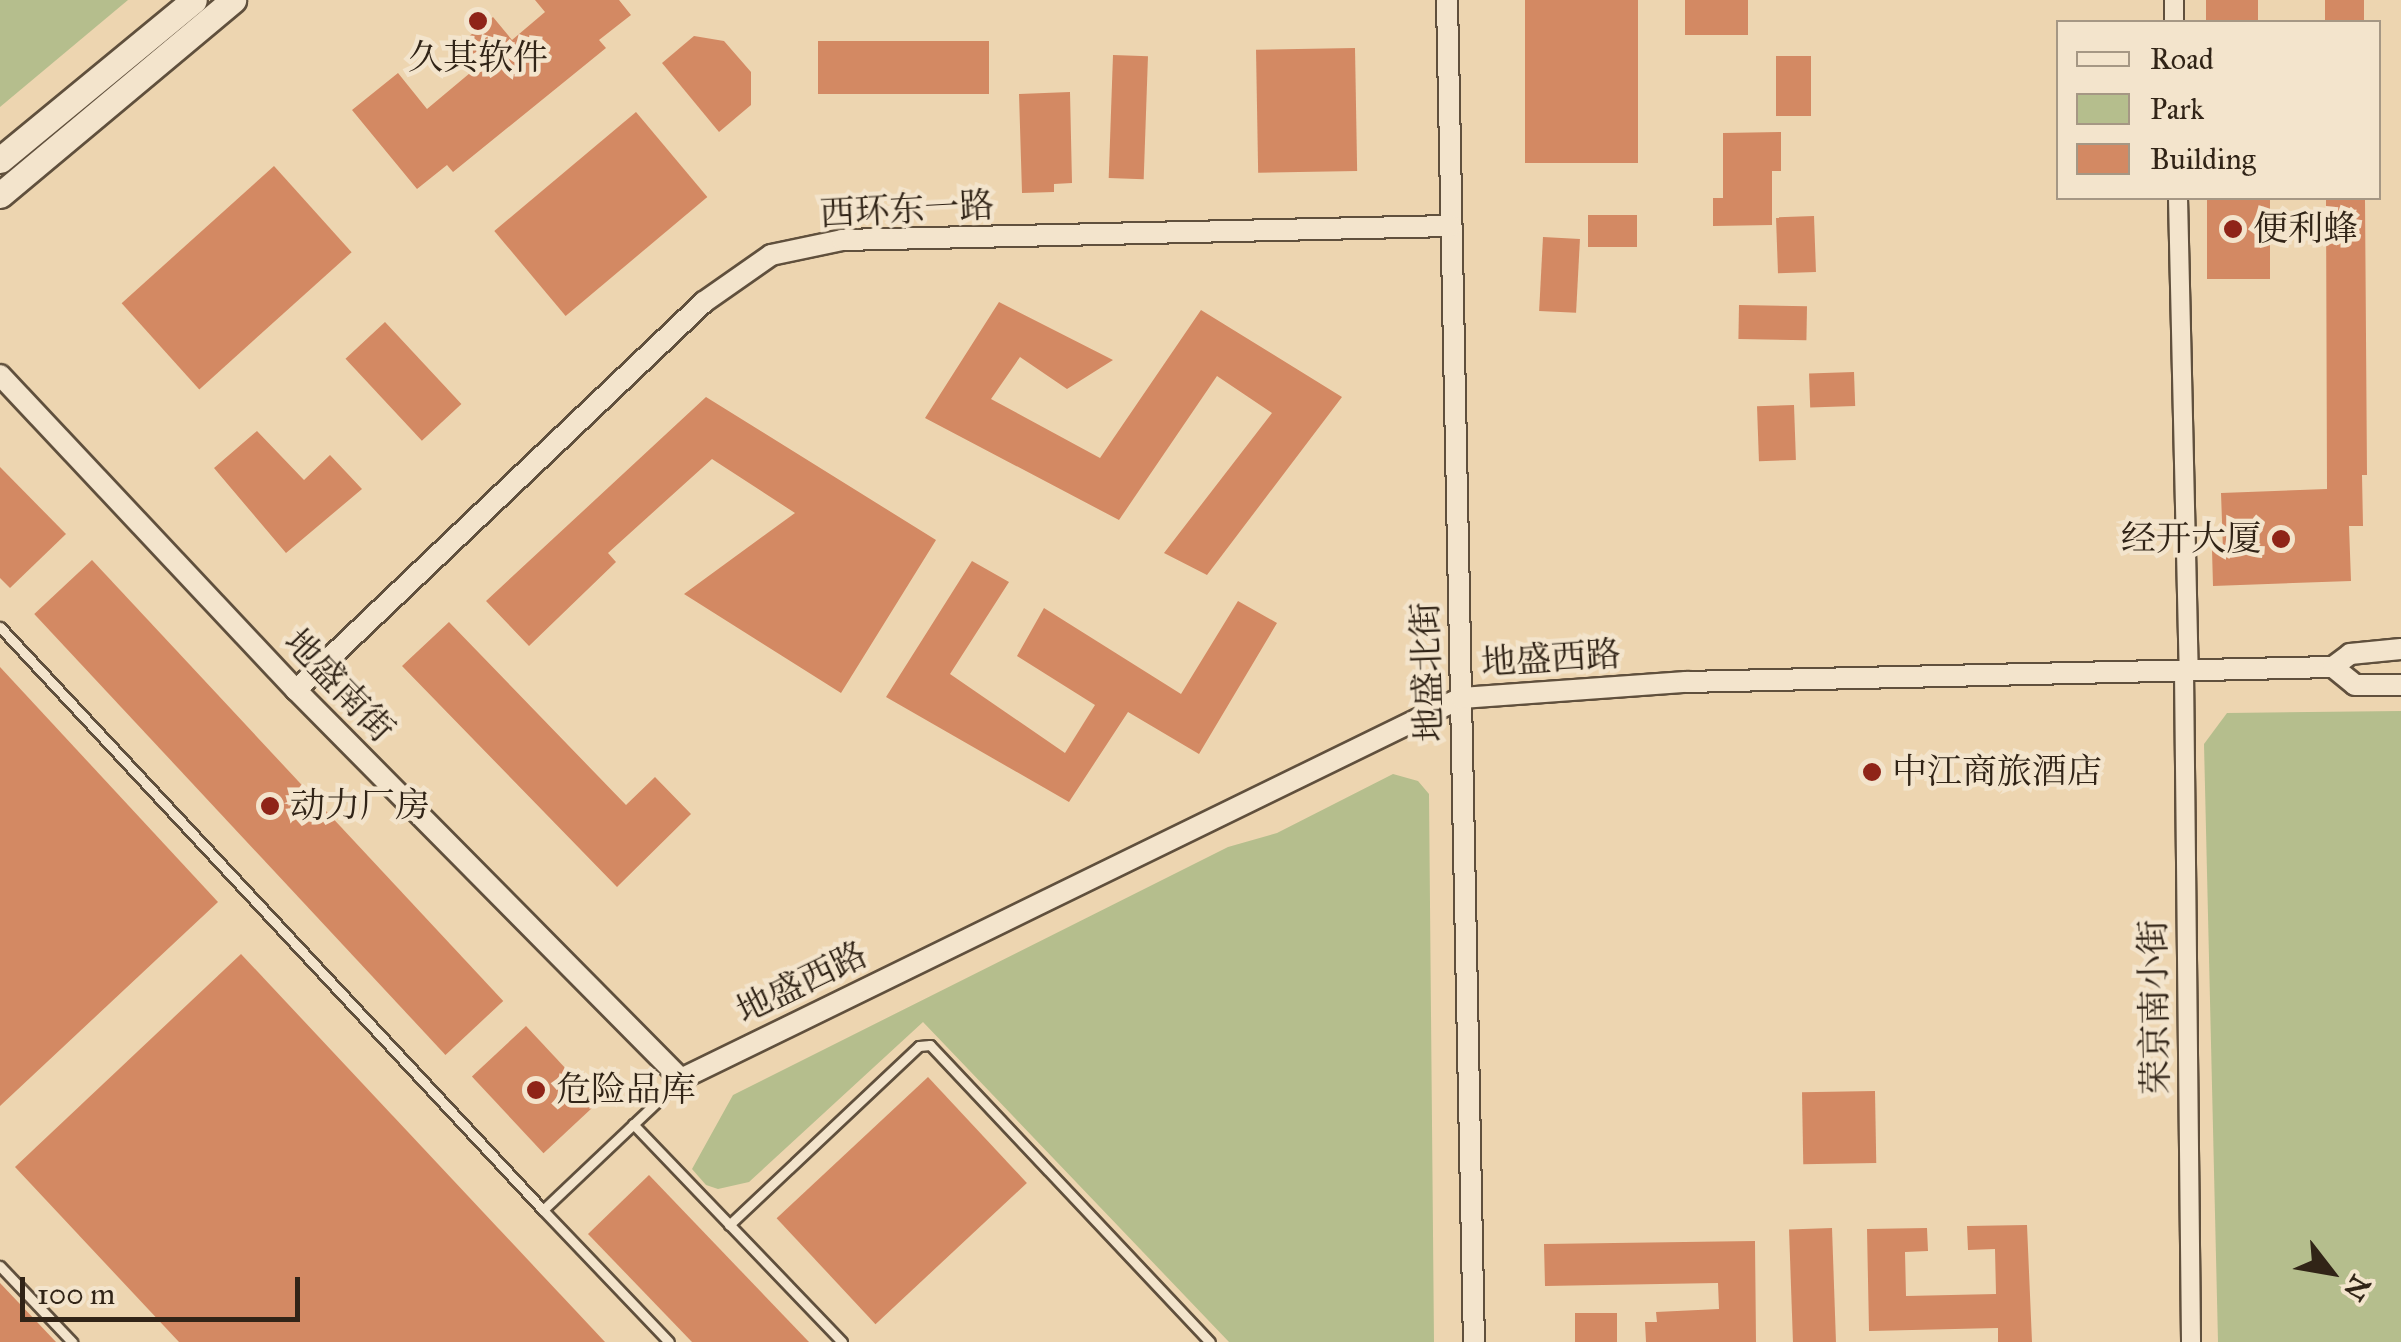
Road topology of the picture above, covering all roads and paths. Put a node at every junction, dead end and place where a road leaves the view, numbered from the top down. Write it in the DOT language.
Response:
graph roads {
  1 [pos="194,0"];
  2 [pos="233,0"];
  3 [pos="1447,0"];
  4 [pos="0,160"];
  5 [pos="0,195"];
  6 [pos="2178,200"];
  7 [pos="1451,226"];
  8 [pos="0,375"];
  9 [pos="0,628"];
  10 [pos="2401,649"];
  11 [pos="2333,668"];
  12 [pos="2186,671"];
  13 [pos="2401,685"];
  14 [pos="296,690"];
  15 [pos="1461,698"];
  16 [pos="681,1079"];
  17 [pos="633,1124"];
  18 [pos="542,1210"];
  19 [pos="730,1225"];
  20 [pos="0,1266"];
  21 [pos="72,1342"];
  22 [pos="668,1342"];
  23 [pos="842,1342"];
  24 [pos="1210,1342"];
  25 [pos="1474,1342"];
  26 [pos="2191,1342"];
  1 -- 4 [label="main road"];
  2 -- 5 [label="main road"];
  3 -- 7 [label="street, 地盛北街"];
  6 -- 12 [label="street, 荣京南小街"];
  7 -- 14 [label="street, 西环东一路"];
  7 -- 15 [label="street, 地盛北街"];
  8 -- 14 [label="street, 地盛南街"];
  9 -- 18 [label="lane"];
  10 -- 11 [label="street, 地盛西路"];
  11 -- 12 [label="street, 地盛西路"];
  11 -- 13 [label="street, 地盛西路"];
  12 -- 15 [label="street, 地盛西路"];
  12 -- 26 [label="street, 荣京南小街"];
  14 -- 16 [label="street, 地盛南街"];
  15 -- 16 [label="street, 地盛西路"];
  15 -- 25 [label="street, 地盛北街"];
  16 -- 17 [label="lane"];
  17 -- 18 [label="lane"];
  17 -- 19 [label="lane"];
  18 -- 22 [label="lane"];
  19 -- 23 [label="lane"];
  19 -- 24 [label="lane"];
  20 -- 21 [label="lane"];
}
